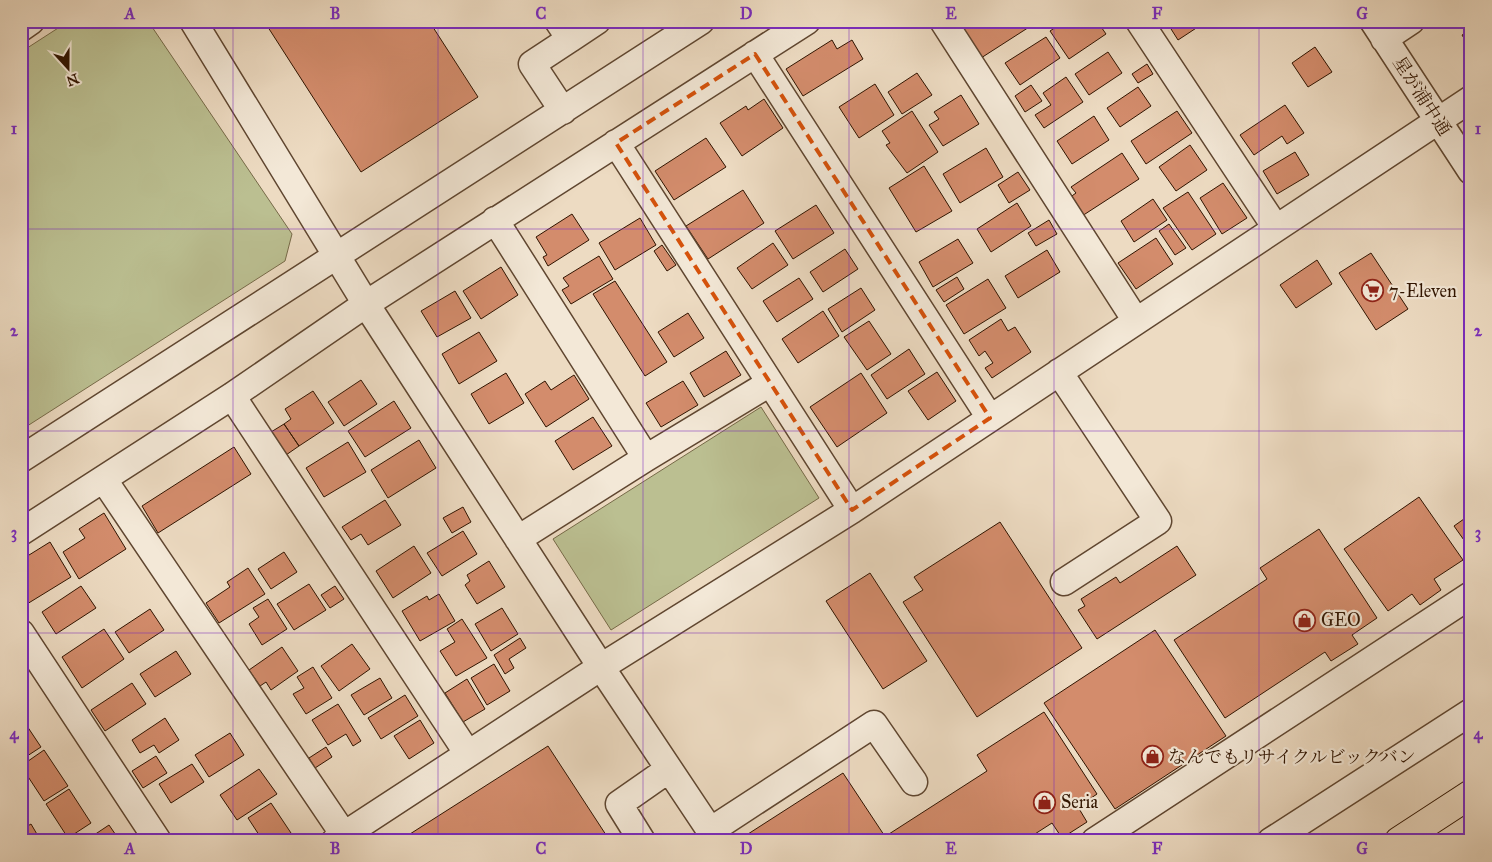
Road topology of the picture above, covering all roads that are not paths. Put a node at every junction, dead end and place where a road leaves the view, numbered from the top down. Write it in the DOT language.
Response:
graph roads {
  1 [pos="31,21"];
  2 [pos="193,21"];
  3 [pos="597,21"];
  4 [pos="700,21"];
  5 [pos="807,21"];
  6 [pos="943,21"];
  7 [pos="1139,21"];
  8 [pos="1412,21"];
  9 [pos="21,28"];
  10 [pos="564,30"];
  11 [pos="1379,30"];
  12 [pos="755,54"];
  13 [pos="1471,98"];
  14 [pos="563,111"];
  15 [pos="1438,120"];
  16 [pos="616,143"];
  17 [pos="1471,171"];
  18 [pos="495,220"];
  19 [pos="1276,228"];
  20 [pos="336,256"];
  21 [pos="366,304"];
  22 [pos="1136,321"];
  23 [pos="1059,372"];
  24 [pos="770,383"];
  25 [pos="232,396"];
  26 [pos="990,418"];
  27 [pos="646,458"];
  28 [pos="21,459"];
  29 [pos="104,480"];
  30 [pos="852,510"];
  31 [pos="21,532"];
  32 [pos="518,539"];
  33 [pos="1064,582"];
  34 [pos="1471,595"];
  35 [pos="21,633"];
  36 [pos="601,667"];
  37 [pos="1471,712"];
  38 [pos="468,754"];
  39 [pos="669,769"];
  40 [pos="914,782"];
  41 [pos="1471,794"];
  42 [pos="713,836"];
  43 [pos="339,838"];
  44 [pos="1283,838"];
  45 [pos="158,841"];
  46 [pos="642,841"];
  47 [pos="1095,841"];
  48 [pos="1399,841"];
  1 -- 9 [label="street"];
  2 -- 20 [label="street"];
  3 -- 10 [label="street"];
  4 -- 14 [label="street"];
  5 -- 12 [label="street"];
  6 -- 22 [label="street"];
  7 -- 19 [label="street"];
  8 -- 11 [label="street"];
  10 -- 14 [label="street"];
  11 -- 15 [label="street, 星が浦中通"];
  12 -- 16 [label="street"];
  12 -- 26 [label="street"];
  13 -- 15 [label="street"];
  14 -- 20 [label="street"];
  15 -- 17 [label="street, 星が浦中通"];
  15 -- 19 [label="street"];
  16 -- 18 [label="street"];
  16 -- 24 [label="street"];
  18 -- 21 [label="street"];
  18 -- 27 [label="street"];
  19 -- 22 [label="street"];
  20 -- 21 [label="street"];
  20 -- 28 [label="street"];
  21 -- 25 [label="street"];
  21 -- 32 [label="street"];
  22 -- 23 [label="street"];
  23 -- 26 [label="street"];
  23 -- 33 [label="street"];
  24 -- 27 [label="street"];
  24 -- 30 [label="street"];
  25 -- 29 [label="street"];
  25 -- 38 [label="street"];
  26 -- 30 [label="street"];
  27 -- 32 [label="street"];
  29 -- 31 [label="street"];
  29 -- 43 [label="street"];
  30 -- 36 [label="street"];
  32 -- 36 [label="street"];
  34 -- 47 [label="street"];
  35 -- 45 [label="street"];
  36 -- 38 [label="street"];
  36 -- 39 [label="street"];
  37 -- 44 [label="street"];
  38 -- 43 [label="street"];
  39 -- 42 [label="street"];
  39 -- 46 [label="street"];
  40 -- 42 [label="street"];
  41 -- 48 [label="highway"];
}
